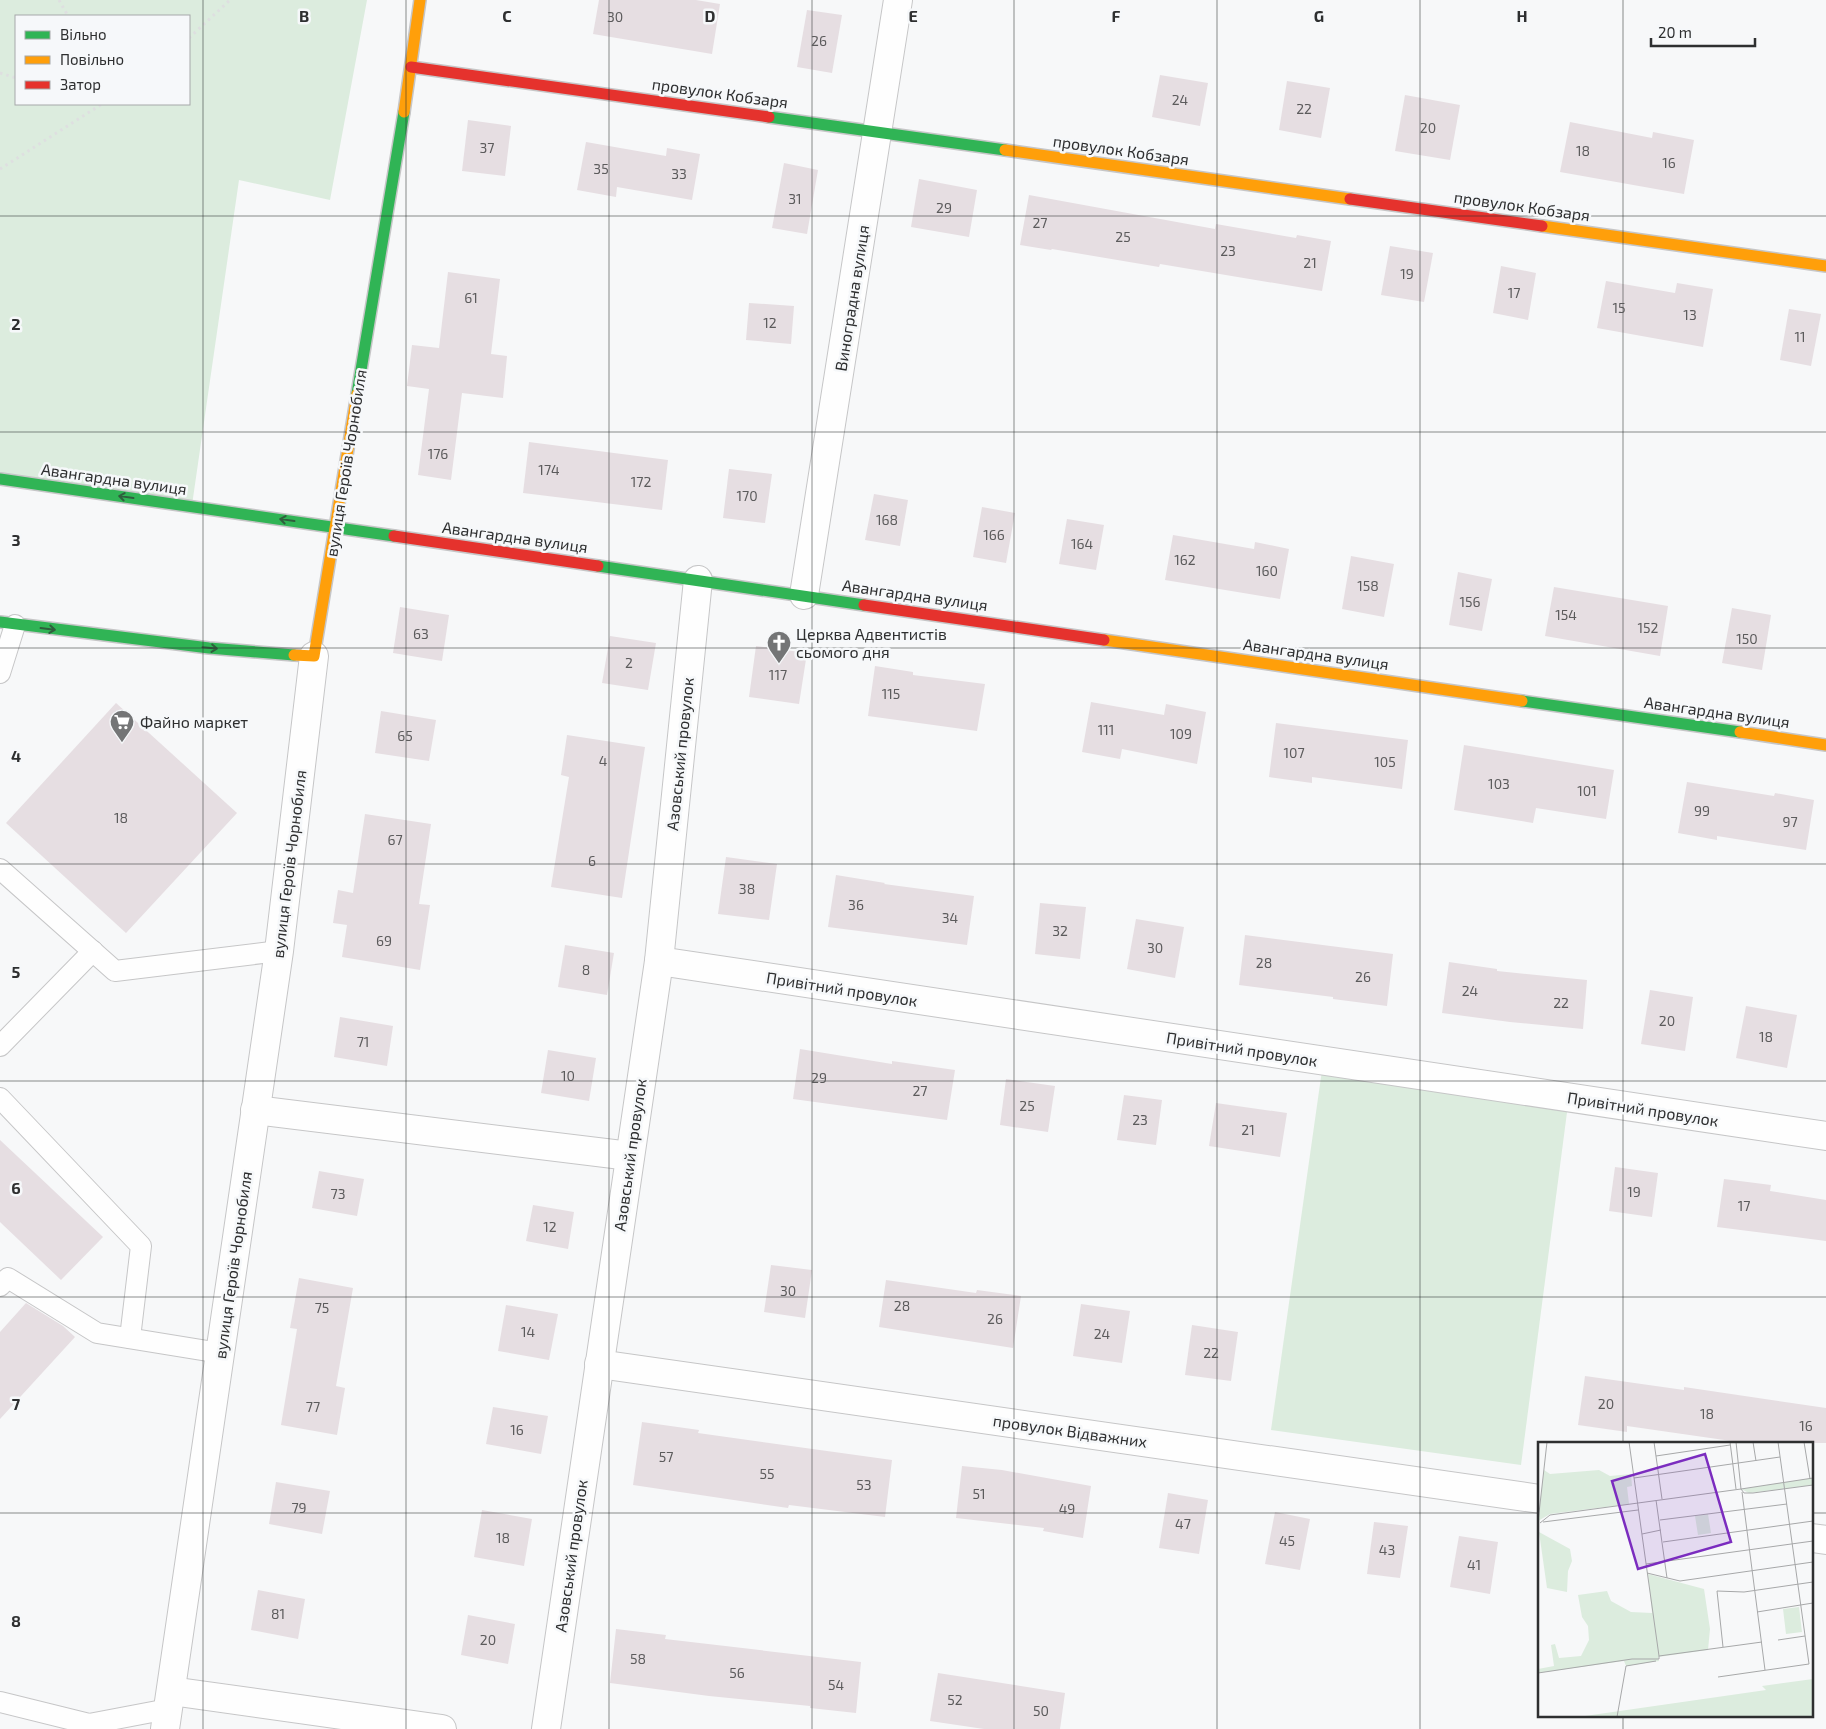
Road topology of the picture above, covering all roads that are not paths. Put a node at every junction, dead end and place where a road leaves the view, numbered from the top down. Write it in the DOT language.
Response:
graph roads {
  1 [pos="420,0"];
  2 [pos="898,0"];
  3 [pos="411,67"];
  4 [pos="878,132"];
  5 [pos="1826,266"];
  6 [pos="0,479"];
  7 [pos="335,527"];
  8 [pos="698,580"];
  9 [pos="804,595"];
  10 [pos="7,624"];
  11 [pos="314,656"];
  12 [pos="0,673"];
  13 [pos="1826,745"];
  14 [pos="0,869"];
  15 [pos="93,951"];
  16 [pos="280,951"];
  17 [pos="659,962"];
  18 [pos="0,1046"];
  19 [pos="0,1098"];
  20 [pos="255,1110"];
  21 [pos="1826,1136"];
  22 [pos="630,1156"];
  23 [pos="0,1286"];
  24 [pos="130,1338"];
  25 [pos="220,1353"];
  26 [pos="599,1364"];
  27 [pos="1538,1499"];
  28 [pos="0,1702"];
  29 [pos="168,1710"];
  30 [pos="71,1724"];
  31 [pos="442,1729"];
  32 [pos="546,1729"];
  1 -- 3 [label="street, вулиця Героїв Чорнобиля"];
  2 -- 4 [label="street, Виноградна вулиця"];
  3 -- 4 [label="street, провулок Кобзаря"];
  3 -- 7 [label="street, вулиця Героїв Чорнобиля"];
  4 -- 5 [label="street, провулок Кобзаря"];
  4 -- 9 [label="street, Виноградна вулиця"];
  7 -- 6 [label="street, Авангардна вулиця, one-way"];
  7 -- 8 [label="street, Авангардна вулиця"];
  7 -- 11 [label="street, вулиця Героїв Чорнобиля"];
  8 -- 9 [label="street, Авангардна вулиця"];
  8 -- 17 [label="street, Азовський провулок"];
  9 -- 13 [label="street, Авангардна вулиця"];
  10 -- 11 [label="street, one-way"];
  10 -- 12 [label="lane"];
  11 -- 16 [label="street, вулиця Героїв Чорнобиля"];
  14 -- 15 [label="lane"];
  15 -- 16 [label="lane"];
  15 -- 18 [label="lane"];
  16 -- 20 [label="street, вулиця Героїв Чорнобиля"];
  17 -- 21 [label="street, Привітний провулок"];
  17 -- 22 [label="street, Азовський провулок"];
  19 -- 24 [label="lane"];
  20 -- 22 [label="street"];
  20 -- 25 [label="street, вулиця Героїв Чорнобиля"];
  22 -- 26 [label="street, Азовський провулок"];
  23 -- 24 [label="lane"];
  24 -- 25 [label="lane"];
  25 -- 29 [label="street, вулиця Героїв Чорнобиля"];
  26 -- 27 [label="street, провулок Відважних"];
  26 -- 32 [label="street, Азовський провулок"];
  28 -- 30 [label="lane"];
  29 -- 30 [label="lane"];
  29 -- 31 [label="street"];
}
